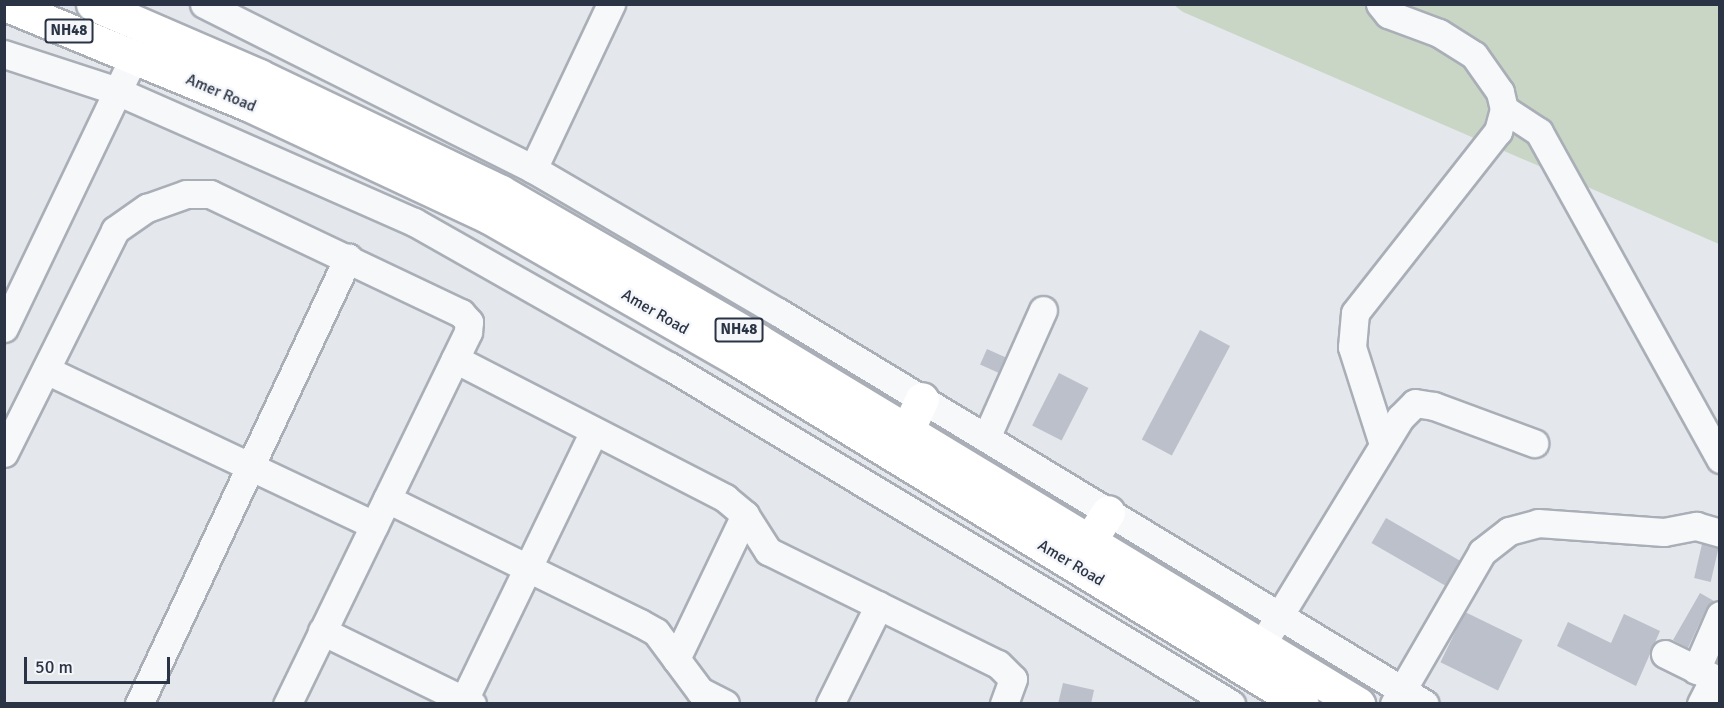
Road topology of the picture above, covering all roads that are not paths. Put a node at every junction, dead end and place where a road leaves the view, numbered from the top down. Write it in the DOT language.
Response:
graph roads {
  1 [pos="5,4"];
  2 [pos="93,4"];
  3 [pos="204,4"];
  4 [pos="611,4"];
  5 [pos="1380,4"];
  6 [pos="4,54"];
  7 [pos="134,57"];
  8 [pos="117,91"];
  9 [pos="1504,109"];
  10 [pos="533,169"];
  11 [pos="348,258"];
  12 [pos="1043,310"];
  13 [pos="4,328"];
  14 [pos="456,360"];
  15 [pos="46,370"];
  16 [pos="922,399"];
  17 [pos="594,431"];
  18 [pos="907,431"];
  19 [pos="986,438"];
  20 [pos="1534,443"];
  21 [pos="1383,444"];
  22 [pos="4,453"];
  23 [pos="1719,459"];
  24 [pos="250,466"];
  25 [pos="387,499"];
  26 [pos="1108,512"];
  27 [pos="745,515"];
  28 [pos="374,525"];
  29 [pos="1719,533"];
  30 [pos="1090,540"];
  31 [pos="527,568"];
  32 [pos="879,605"];
  33 [pos="1719,615"];
  34 [pos="1280,616"];
  35 [pos="322,631"];
  36 [pos="1261,645"];
  37 [pos="1665,654"];
  38 [pos="676,659"];
  39 [pos="1710,676"];
  40 [pos="1009,692"];
  41 [pos="1407,699"];
  42 [pos="1219,700"];
  43 [pos="466,702"];
  44 [pos="139,704"];
  45 [pos="287,704"];
  46 [pos="725,704"];
  47 [pos="830,704"];
  48 [pos="1029,704"];
  49 [pos="1302,704"];
  50 [pos="1358,704"];
  51 [pos="1701,704"];
  1 -- 7 [label="highway, Amer Road / NH48"];
  2 -- 18 [label="highway, Amer Road / NH48"];
  3 -- 10 [label="street"];
  4 -- 10 [label="street"];
  5 -- 9 [label="street"];
  6 -- 8 [label="street"];
  7 -- 8 [label="street"];
  7 -- 49 [label="highway, Amer Road / NH48"];
  8 -- 13 [label="street"];
  8 -- 42 [label="street"];
  9 -- 21 [label="street"];
  9 -- 23 [label="street"];
  10 -- 16 [label="street"];
  11 -- 14 [label="street"];
  11 -- 15 [label="street"];
  11 -- 24 [label="street"];
  12 -- 19 [label="street"];
  14 -- 17 [label="street"];
  14 -- 25 [label="street"];
  15 -- 22 [label="street"];
  15 -- 24 [label="street"];
  16 -- 18 [label="highway"];
  16 -- 19 [label="street"];
  17 -- 27 [label="street"];
  17 -- 31 [label="street"];
  18 -- 30 [label="highway, Amer Road / NH48"];
  19 -- 26 [label="street"];
  20 -- 21 [label="street"];
  21 -- 34 [label="street"];
  24 -- 28 [label="street"];
  24 -- 44 [label="street"];
  25 -- 28 [label="street"];
  25 -- 31 [label="street"];
  26 -- 30 [label="highway"];
  26 -- 34 [label="street"];
  27 -- 32 [label="street"];
  27 -- 38 [label="street"];
  28 -- 35 [label="street"];
  29 -- 41 [label="street"];
  30 -- 36 [label="highway, Amer Road / NH48"];
  31 -- 38 [label="street"];
  31 -- 43 [label="street"];
  32 -- 40 [label="street"];
  32 -- 47 [label="street"];
  33 -- 39 [label="street"];
  34 -- 36 [label="street"];
  34 -- 41 [label="street"];
  35 -- 43 [label="street"];
  35 -- 45 [label="street"];
  36 -- 50 [label="highway, Amer Road / NH48"];
  37 -- 39 [label="street"];
  38 -- 46 [label="street"];
  39 -- 51 [label="street"];
  40 -- 48 [label="street"];
}
